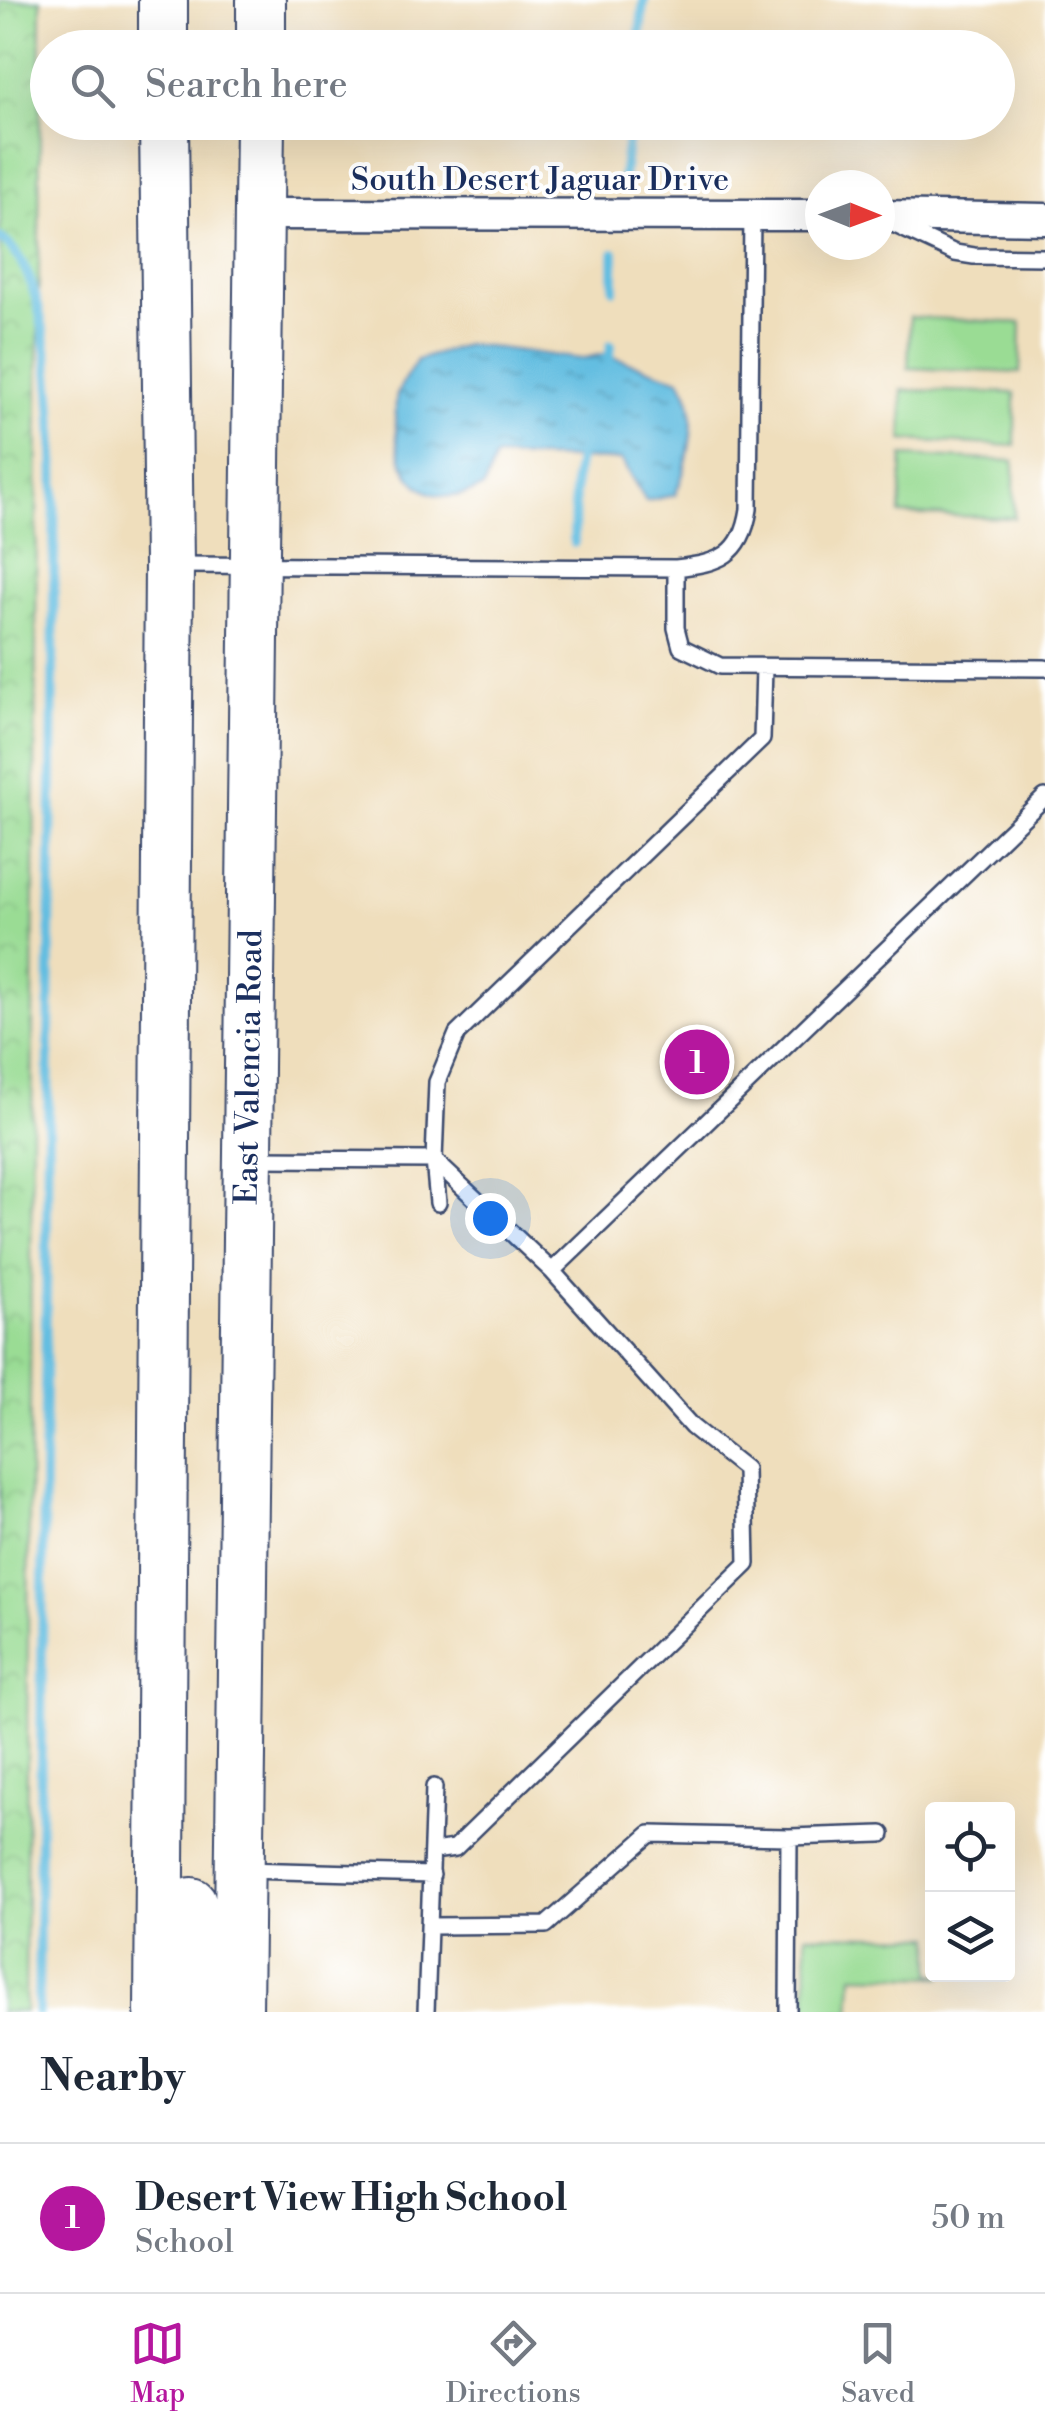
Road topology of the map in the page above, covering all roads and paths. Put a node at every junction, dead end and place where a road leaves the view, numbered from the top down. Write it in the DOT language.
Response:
graph roads {
  1 [pos="163,0"];
  2 [pos="261,0"];
  3 [pos="164,30"];
  4 [pos="261,30"];
  5 [pos="164,140"];
  6 [pos="260,140"];
  7 [pos="260,214"];
  8 [pos="752,214"];
  9 [pos="805,215"];
  10 [pos="895,217"];
  11 [pos="1045,218"];
  12 [pos="895,224"];
  13 [pos="1045,258"];
  14 [pos="256,563"];
  15 [pos="169,564"];
  16 [pos="676,568"];
  17 [pos="764,667"];
  18 [pos="1045,668"];
  19 [pos="1045,797"];
  20 [pos="246,1158"];
  21 [pos="434,1160"];
  22 [pos="438,1202"];
  23 [pos="552,1272"];
  24 [pos="163,1586"];
  25 [pos="434,1787"];
  26 [pos="882,1834"];
  27 [pos="789,1837"];
  28 [pos="433,1851"];
  29 [pos="240,1870"];
  30 [pos="432,1875"];
  31 [pos="431,1926"];
  32 [pos="159,2012"];
  33 [pos="194,2012"];
  34 [pos="238,2012"];
  35 [pos="426,2012"];
  36 [pos="788,2012"];
  1 -- 3 [label="main road"];
  2 -- 4 [label="main road"];
  5 -- 15 [label="main road"];
  6 -- 7 [label="main road, East Valencia Road"];
  7 -- 8 [label="street, South Desert Jaguar Drive"];
  7 -- 14 [label="main road, East Valencia Road"];
  8 -- 9 [label="street, South Desert Jaguar Drive"];
  8 -- 16 [label="lane"];
  10 -- 11 [label="street"];
  12 -- 13 [label="lane"];
  14 -- 15 [label="lane"];
  14 -- 16 [label="lane"];
  14 -- 20 [label="main road, East Valencia Road"];
  15 -- 24 [label="main road"];
  16 -- 17 [label="lane"];
  17 -- 18 [label="lane"];
  17 -- 21 [label="lane"];
  19 -- 23 [label="lane"];
  20 -- 21 [label="lane"];
  20 -- 29 [label="main road, East Valencia Road"];
  21 -- 22 [label="lane"];
  21 -- 23 [label="lane"];
  23 -- 28 [label="lane"];
  24 -- 32 [label="main road"];
  24 -- 33 [label="main road"];
  25 -- 28 [label="lane"];
  26 -- 27 [label="lane"];
  27 -- 31 [label="lane"];
  27 -- 36 [label="lane"];
  28 -- 30 [label="lane"];
  29 -- 30 [label="lane"];
  29 -- 34 [label="main road, East Valencia Road"];
  30 -- 31 [label="lane"];
  31 -- 35 [label="lane"];
}
